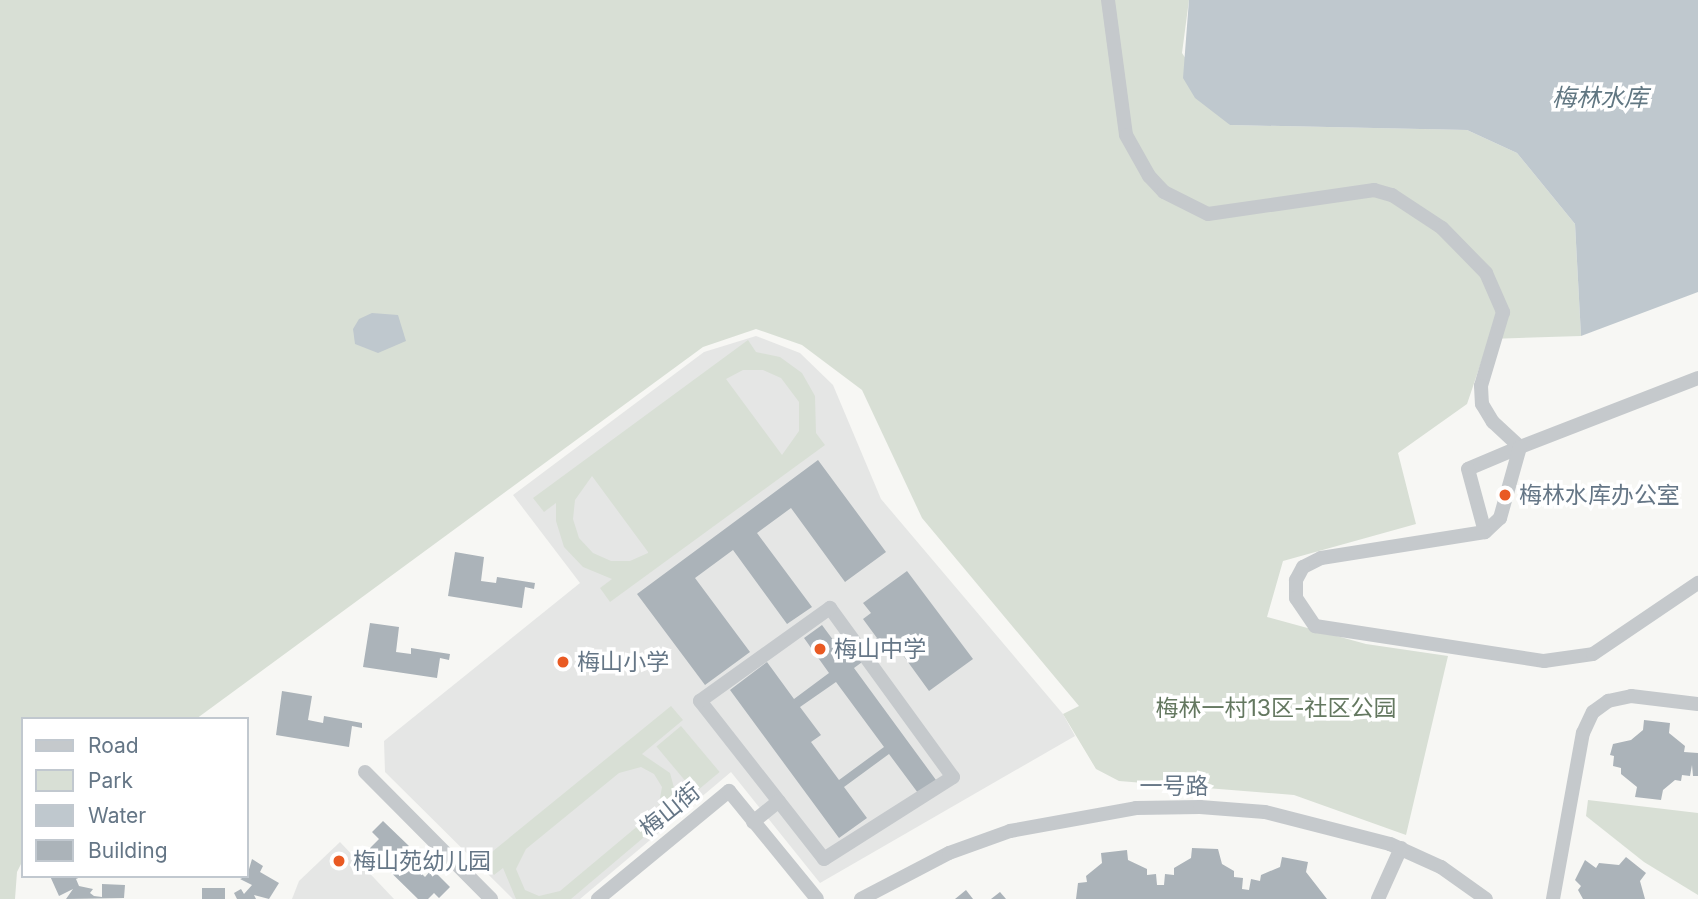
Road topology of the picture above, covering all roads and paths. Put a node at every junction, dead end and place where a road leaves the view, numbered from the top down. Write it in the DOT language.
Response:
graph roads {
  1 [pos="1108,0"];
  2 [pos="1698,378"];
  3 [pos="1520,447"];
  4 [pos="1485,532"];
  5 [pos="1698,583"];
  6 [pos="1698,704"];
  7 [pos="365,772"];
  8 [pos="779,801"];
  9 [pos="753,821"];
  10 [pos="1401,848"];
  11 [pos="491,899"];
  12 [pos="598,899"];
  13 [pos="817,899"];
  14 [pos="861,899"];
  15 [pos="1378,899"];
  16 [pos="1486,899"];
  17 [pos="1553,899"];
  1 -- 3 [label="street"];
  2 -- 3 [label="street"];
  3 -- 4 [label="street"];
  3 -- 4 [label="street"];
  4 -- 5 [label="street"];
  6 -- 17 [label="street"];
  7 -- 11 [label="street"];
  8 -- 8 [label="street"];
  8 -- 9 [label="street"];
  9 -- 12 [label="street, 梅山街"];
  9 -- 13 [label="street, 梅山街"];
  10 -- 14 [label="street, 一号路"];
  10 -- 15 [label="street"];
  10 -- 16 [label="street, 一号路"];
}
